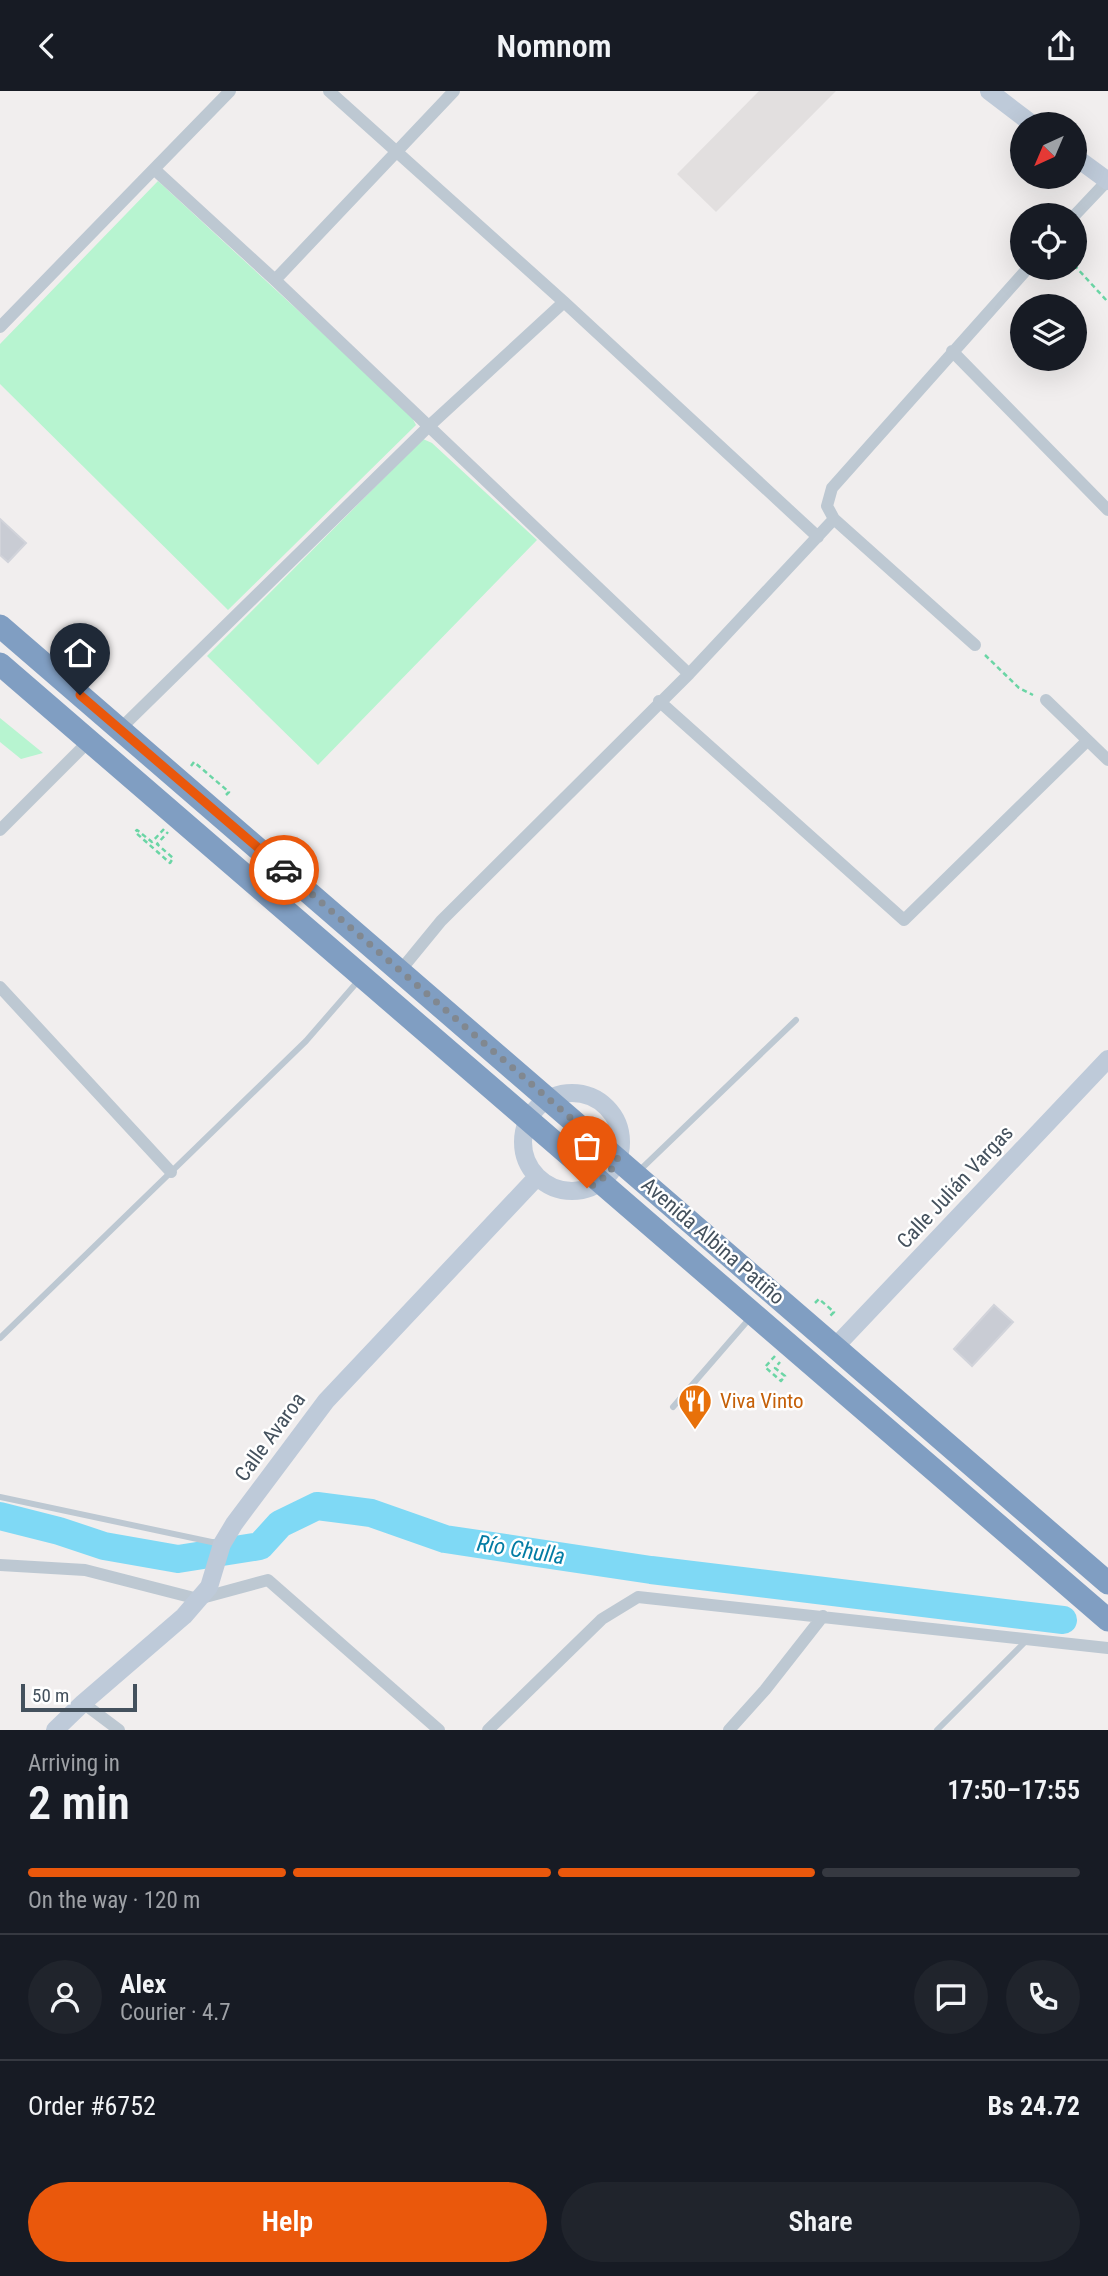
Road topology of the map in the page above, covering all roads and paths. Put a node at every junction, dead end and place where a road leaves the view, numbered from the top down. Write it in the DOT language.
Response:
graph roads {
  1 [pos="230,91"];
  2 [pos="329,91"];
  3 [pos="454,91"];
  4 [pos="989,91"];
  5 [pos="1016,112"];
  6 [pos="395,153"];
  7 [pos="1087,166"];
  8 [pos="154,169"];
  9 [pos="1107,181"];
  10 [pos="1086,203"];
  11 [pos="1087,279"];
  12 [pos="275,280"];
  13 [pos="1017,280"];
  14 [pos="564,302"];
  15 [pos="1108,302"];
  16 [pos="0,327"];
  17 [pos="952,351"];
  18 [pos="428,427"];
  19 [pos="1108,510"];
  20 [pos="834,519"];
  21 [pos="818,537"];
  22 [pos="0,626"];
  23 [pos="975,645"];
  24 [pos="0,664"];
  25 [pos="689,674"];
  26 [pos="1046,700"];
  27 [pos="659,701"];
  28 [pos="120,729"];
  29 [pos="89,741"];
  30 [pos="1087,741"];
  31 [pos="1108,760"];
  32 [pos="207,780"];
  33 [pos="212,783"];
  34 [pos="0,830"];
  35 [pos="152,842"];
  36 [pos="157,844"];
  37 [pos="400,971"];
  38 [pos="362,976"];
  39 [pos="0,987"];
  40 [pos="796,1020"];
  41 [pos="1108,1059"];
  42 [pos="549,1099"];
  43 [pos="529,1120"];
  44 [pos="618,1159"];
  45 [pos="171,1172"];
  46 [pos="636,1174"];
  47 [pos="537,1177"];
  48 [pos="600,1181"];
  49 [pos="814,1305"];
  50 [pos="834,1312"];
  51 [pos="754,1314"];
  52 [pos="0,1338"];
  53 [pos="835,1347"];
  54 [pos="765,1367"];
  55 [pos="775,1368"];
  56 [pos="673,1407"];
  57 [pos="0,1497"];
  58 [pos="222,1545"];
  59 [pos="0,1565"];
  60 [pos="1108,1583"];
  61 [pos="198,1599"];
  62 [pos="823,1616"];
  63 [pos="1108,1620"];
  64 [pos="1028,1639"];
  65 [pos="1108,1648"];
  66 [pos="83,1703"];
  67 [pos="55,1730"];
  68 [pos="119,1730"];
  69 [pos="439,1730"];
  70 [pos="488,1730"];
  71 [pos="729,1730"];
  72 [pos="937,1730"];
  1 -- 8 [label="street"];
  2 -- 6 [label="street"];
  3 -- 6 [label="street"];
  4 -- 5 [label="main road"];
  6 -- 12 [label="street"];
  6 -- 14 [label="street"];
  7 -- 9 [label="main road"];
  8 -- 12 [label="street"];
  8 -- 16 [label="street"];
  9 -- 10 [label="street"];
  11 -- 15 [label="path"];
  12 -- 18 [label="street"];
  13 -- 17 [label="street"];
  14 -- 18 [label="street"];
  14 -- 21 [label="street"];
  17 -- 19 [label="street"];
  17 -- 20 [label="street"];
  18 -- 25 [label="street"];
  18 -- 28 [label="street"];
  20 -- 21 [label="street"];
  20 -- 23 [label="street"];
  21 -- 25 [label="street"];
  22 -- 28 [label="highway, Avenida Albina Patiño"];
  23 -- 26 [label="path"];
  24 -- 29 [label="highway, Avenida Albina Patiño"];
  25 -- 27 [label="street"];
  26 -- 30 [label="street"];
  27 -- 30 [label="street"];
  27 -- 37 [label="street"];
  28 -- 37 [label="highway, Avenida Albina Patiño"];
  29 -- 34 [label="street"];
  29 -- 38 [label="highway, Avenida Albina Patiño"];
  30 -- 31 [label="street"];
  32 -- 33 [label="path"];
  35 -- 36 [label="path"];
  37 -- 42 [label="highway, Avenida Albina Patiño"];
  38 -- 43 [label="highway, Avenida Albina Patiño"];
  38 -- 45 [label="lane"];
  39 -- 45 [label="street"];
  40 -- 46 [label="lane"];
  41 -- 53 [label="main road, Calle Julián Vargas"];
  42 -- 43 [label="main road"];
  42 -- 44 [label="highway, Avenida Albina Patiño"];
  42 -- 44 [label="main road"];
  43 -- 47 [label="main road"];
  43 -- 48 [label="highway, Avenida Albina Patiño"];
  44 -- 46 [label="highway, Avenida Albina Patiño"];
  44 -- 48 [label="main road"];
  45 -- 52 [label="lane"];
  46 -- 53 [label="highway, Avenida Albina Patiño"];
  47 -- 48 [label="main road"];
  47 -- 58 [label="main road, Calle Avaroa"];
  48 -- 51 [label="highway, Avenida Albina Patiño"];
  49 -- 50 [label="path"];
  51 -- 56 [label="lane"];
  51 -- 63 [label="highway, Avenida Albina Patiño"];
  53 -- 60 [label="highway, Avenida Albina Patiño"];
  54 -- 55 [label="path"];
  57 -- 58 [label="lane"];
  58 -- 61 [label="main road, Calle Avaroa"];
  59 -- 61 [label="street"];
  61 -- 66 [label="main road, Calle Avaroa"];
  61 -- 69 [label="street"];
  62 -- 64 [label="street"];
  62 -- 70 [label="street"];
  62 -- 71 [label="street"];
  64 -- 65 [label="street"];
  64 -- 72 [label="lane"];
  66 -- 67 [label="main road, Calle Avaroa"];
  66 -- 68 [label="street"];
}
